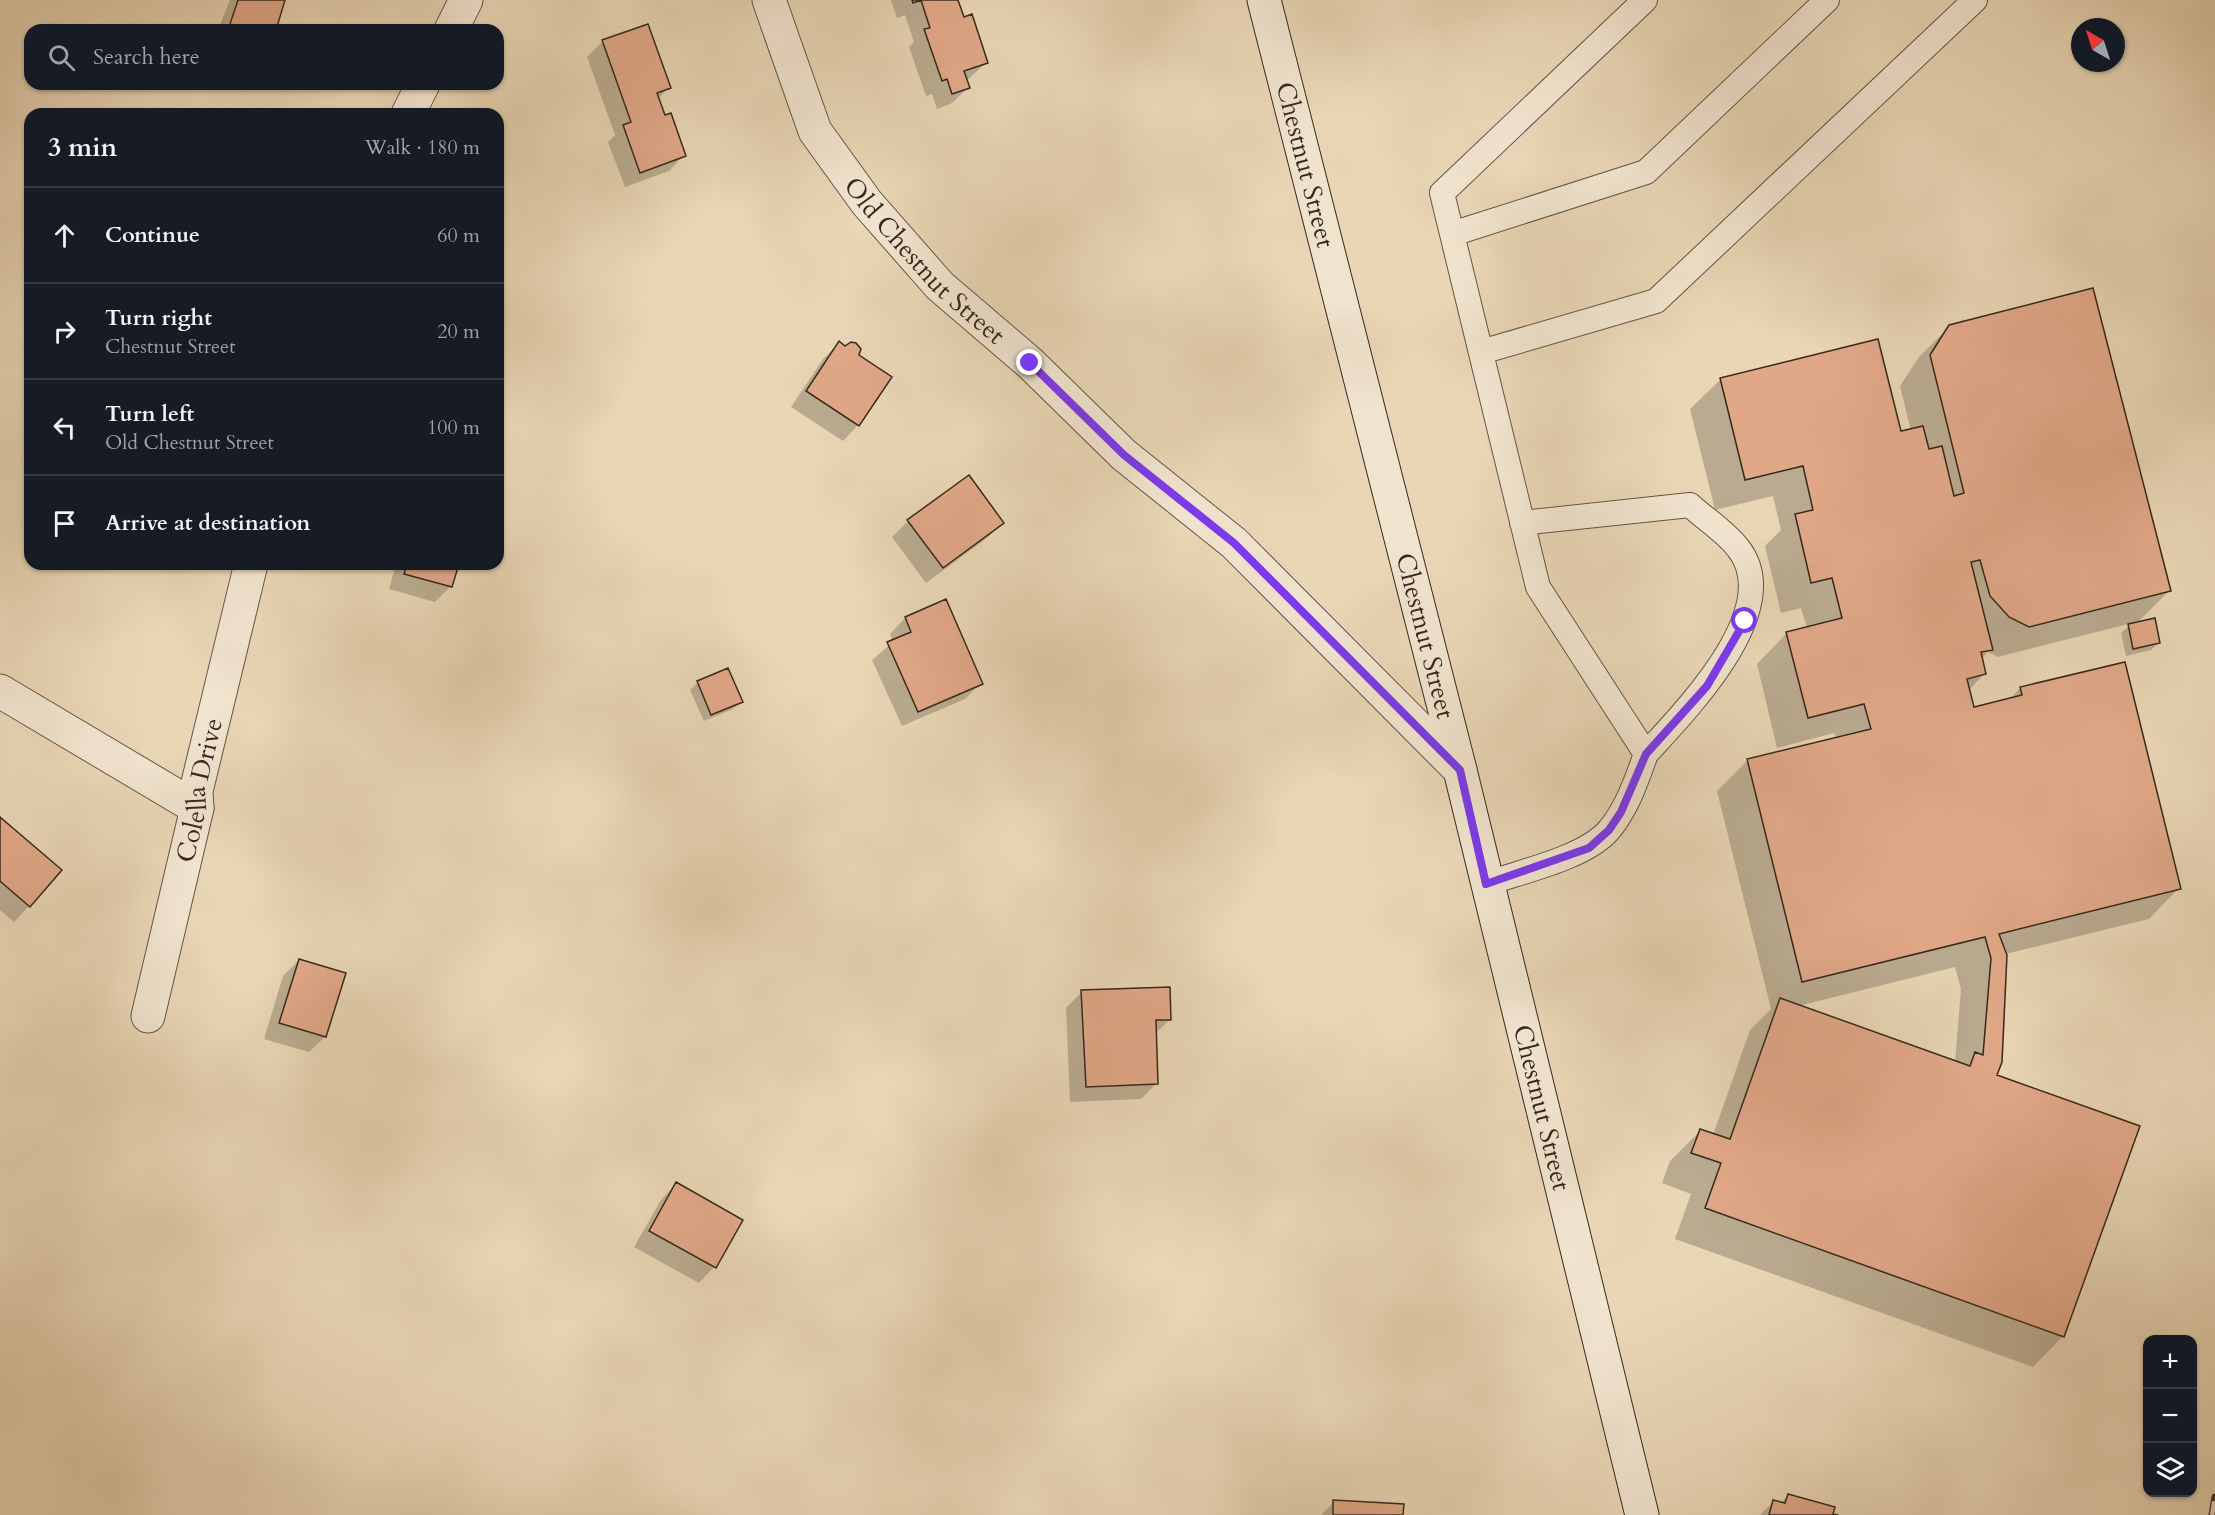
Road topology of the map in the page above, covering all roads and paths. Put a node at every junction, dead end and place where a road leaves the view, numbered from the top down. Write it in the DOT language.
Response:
graph roads {
  1 [pos="466,0"];
  2 [pos="769,0"];
  3 [pos="1264,0"];
  4 [pos="1645,0"];
  5 [pos="1827,0"];
  6 [pos="1975,0"];
  7 [pos="453,24"];
  8 [pos="420,90"];
  9 [pos="411,108"];
  10 [pos="1452,234"];
  11 [pos="1481,352"];
  12 [pos="1522,523"];
  13 [pos="250,570"];
  14 [pos="0,692"];
  15 [pos="1646,754"];
  16 [pos="1460,770"];
  17 [pos="197,808"];
  18 [pos="1486,884"];
  19 [pos="148,1016"];
  20 [pos="1642,1515"];
  1 -- 7 [label="street"];
  2 -- 16 [label="street, Old Chestnut Street"];
  3 -- 16 [label="street, Chestnut Street"];
  4 -- 10 [label="lane"];
  5 -- 10 [label="lane"];
  6 -- 11 [label="lane"];
  8 -- 9 [label="street"];
  10 -- 11 [label="lane"];
  11 -- 12 [label="lane"];
  12 -- 15 [label="lane"];
  12 -- 15 [label="lane"];
  13 -- 17 [label="street, Colella Drive"];
  14 -- 17 [label="street"];
  15 -- 18 [label="lane"];
  16 -- 18 [label="street, Chestnut Street"];
  17 -- 19 [label="street, Colella Drive"];
  18 -- 20 [label="street, Chestnut Street"];
}
